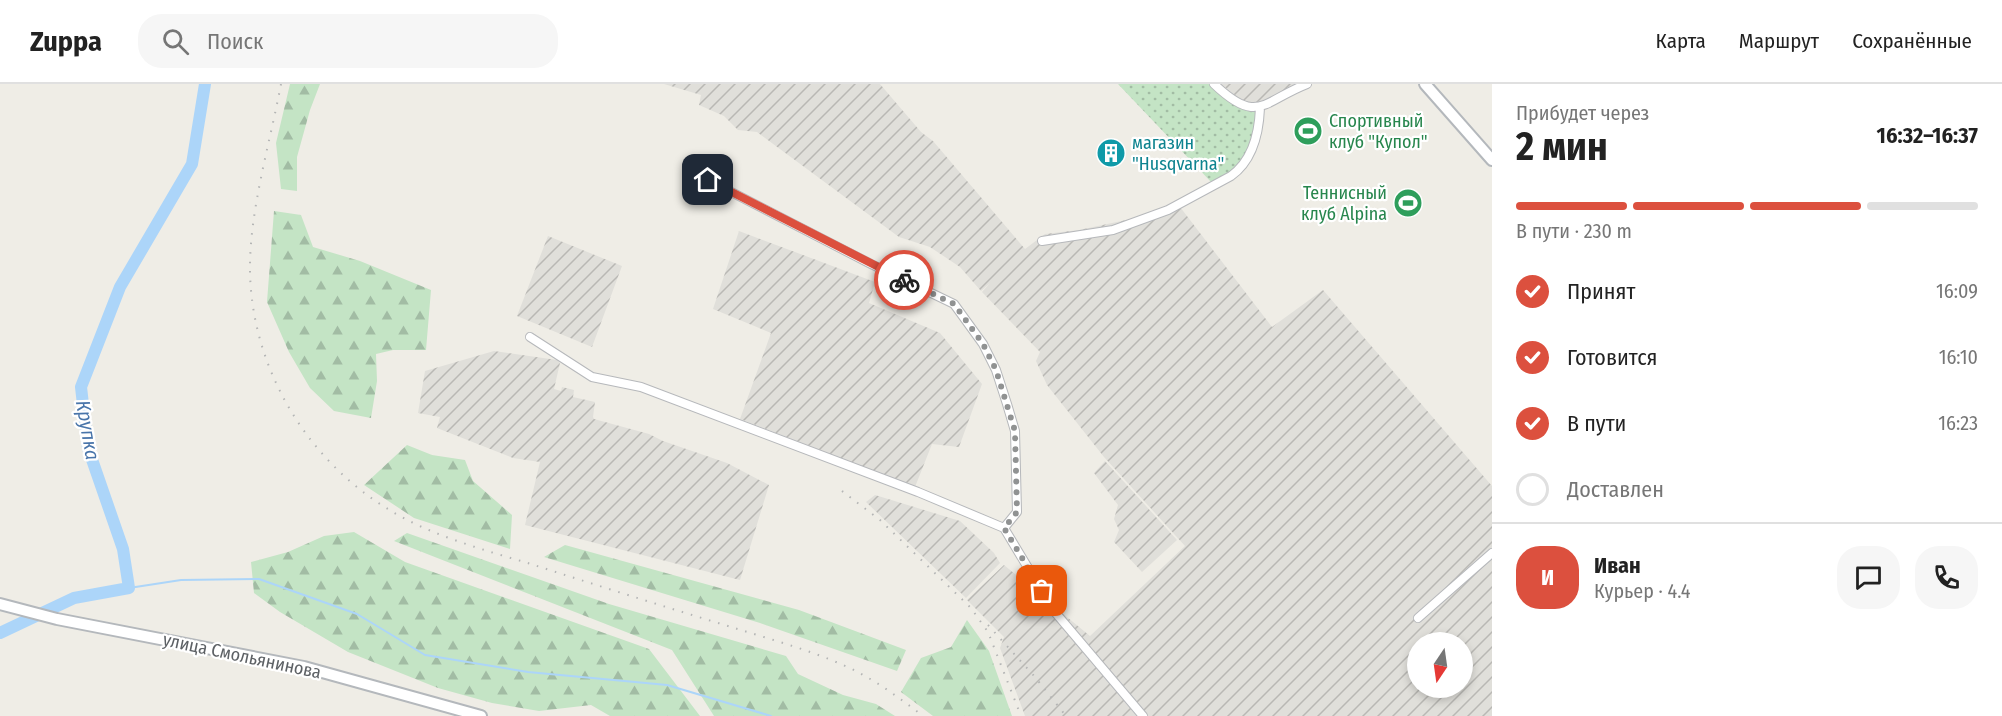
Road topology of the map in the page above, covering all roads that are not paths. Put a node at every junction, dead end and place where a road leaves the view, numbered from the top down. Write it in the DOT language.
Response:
graph roads {
  1 [pos="1214,84"];
  2 [pos="1307,84"];
  3 [pos="1431,86"];
  4 [pos="1260,108"];
  5 [pos="1492,160"];
  6 [pos="708,180"];
  7 [pos="1042,241"];
  8 [pos="530,337"];
  9 [pos="1004,528"];
  10 [pos="1492,553"];
  11 [pos="0,604"];
  12 [pos="1418,618"];
  13 [pos="481,716"];
  14 [pos="1143,716"];
  1 -- 4 [label="street"];
  2 -- 4 [label="street"];
  3 -- 5 [label="street"];
  4 -- 7 [label="street"];
  6 -- 9 [label="street"];
  8 -- 9 [label="street"];
  9 -- 14 [label="street"];
  10 -- 12 [label="street"];
  11 -- 13 [label="street, улица Смольянинова"];
}
